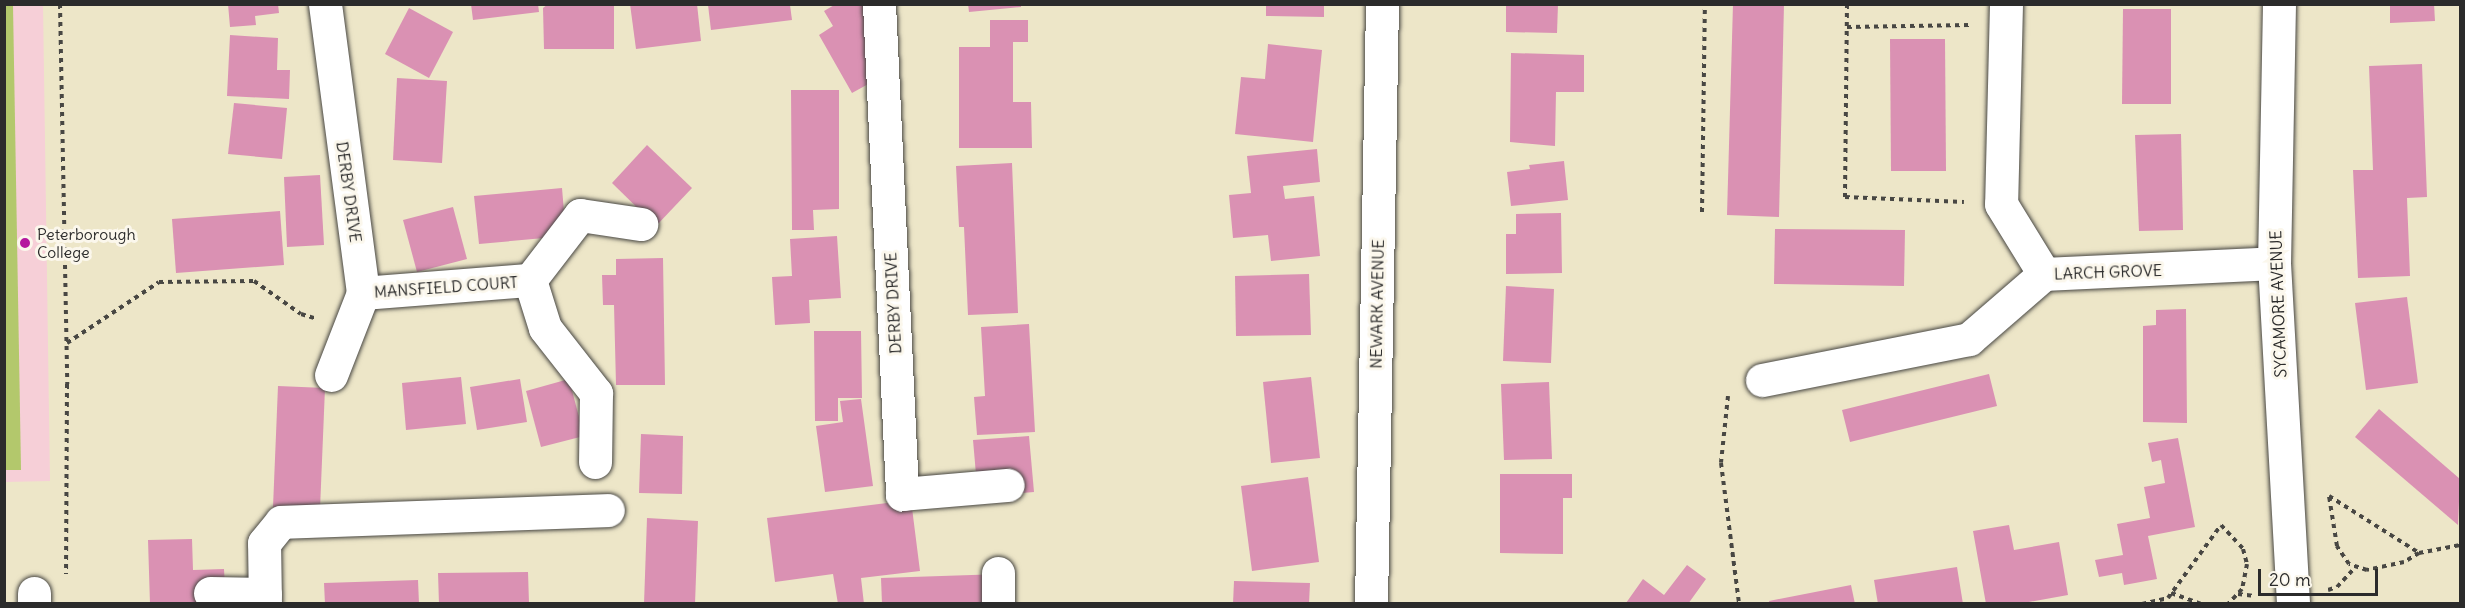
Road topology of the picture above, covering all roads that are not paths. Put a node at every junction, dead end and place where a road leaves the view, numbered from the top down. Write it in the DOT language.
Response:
graph roads {
  1 [pos="325,4"];
  2 [pos="879,4"];
  3 [pos="1382,4"];
  4 [pos="2280,4"];
  5 [pos="2005,15"];
  6 [pos="642,224"];
  7 [pos="2274,263"];
  8 [pos="2044,274"];
  9 [pos="530,280"];
  10 [pos="363,293"];
  11 [pos="331,375"];
  12 [pos="1762,380"];
  13 [pos="595,462"];
  14 [pos="1008,485"];
  15 [pos="608,510"];
  16 [pos="210,593"];
  17 [pos="265,598"];
  18 [pos="1371,603"];
  19 [pos="2293,603"];
  1 -- 10 [label="street, DERBY DRIVE"];
  2 -- 14 [label="street, DERBY DRIVE"];
  3 -- 18 [label="street, NEWARK AVENUE"];
  4 -- 7 [label="street, SYCAMORE AVENUE"];
  5 -- 8 [label="street, LARCH GROVE"];
  6 -- 9 [label="street, MANSFIELD COURT"];
  7 -- 8 [label="street, LARCH GROVE"];
  7 -- 19 [label="street, SYCAMORE AVENUE"];
  8 -- 12 [label="street"];
  9 -- 10 [label="street, MANSFIELD COURT"];
  9 -- 13 [label="street, MANSFIELD COURT"];
  10 -- 11 [label="street, DERBY DRIVE"];
  15 -- 17 [label="street"];
  16 -- 17 [label="street"];
}
